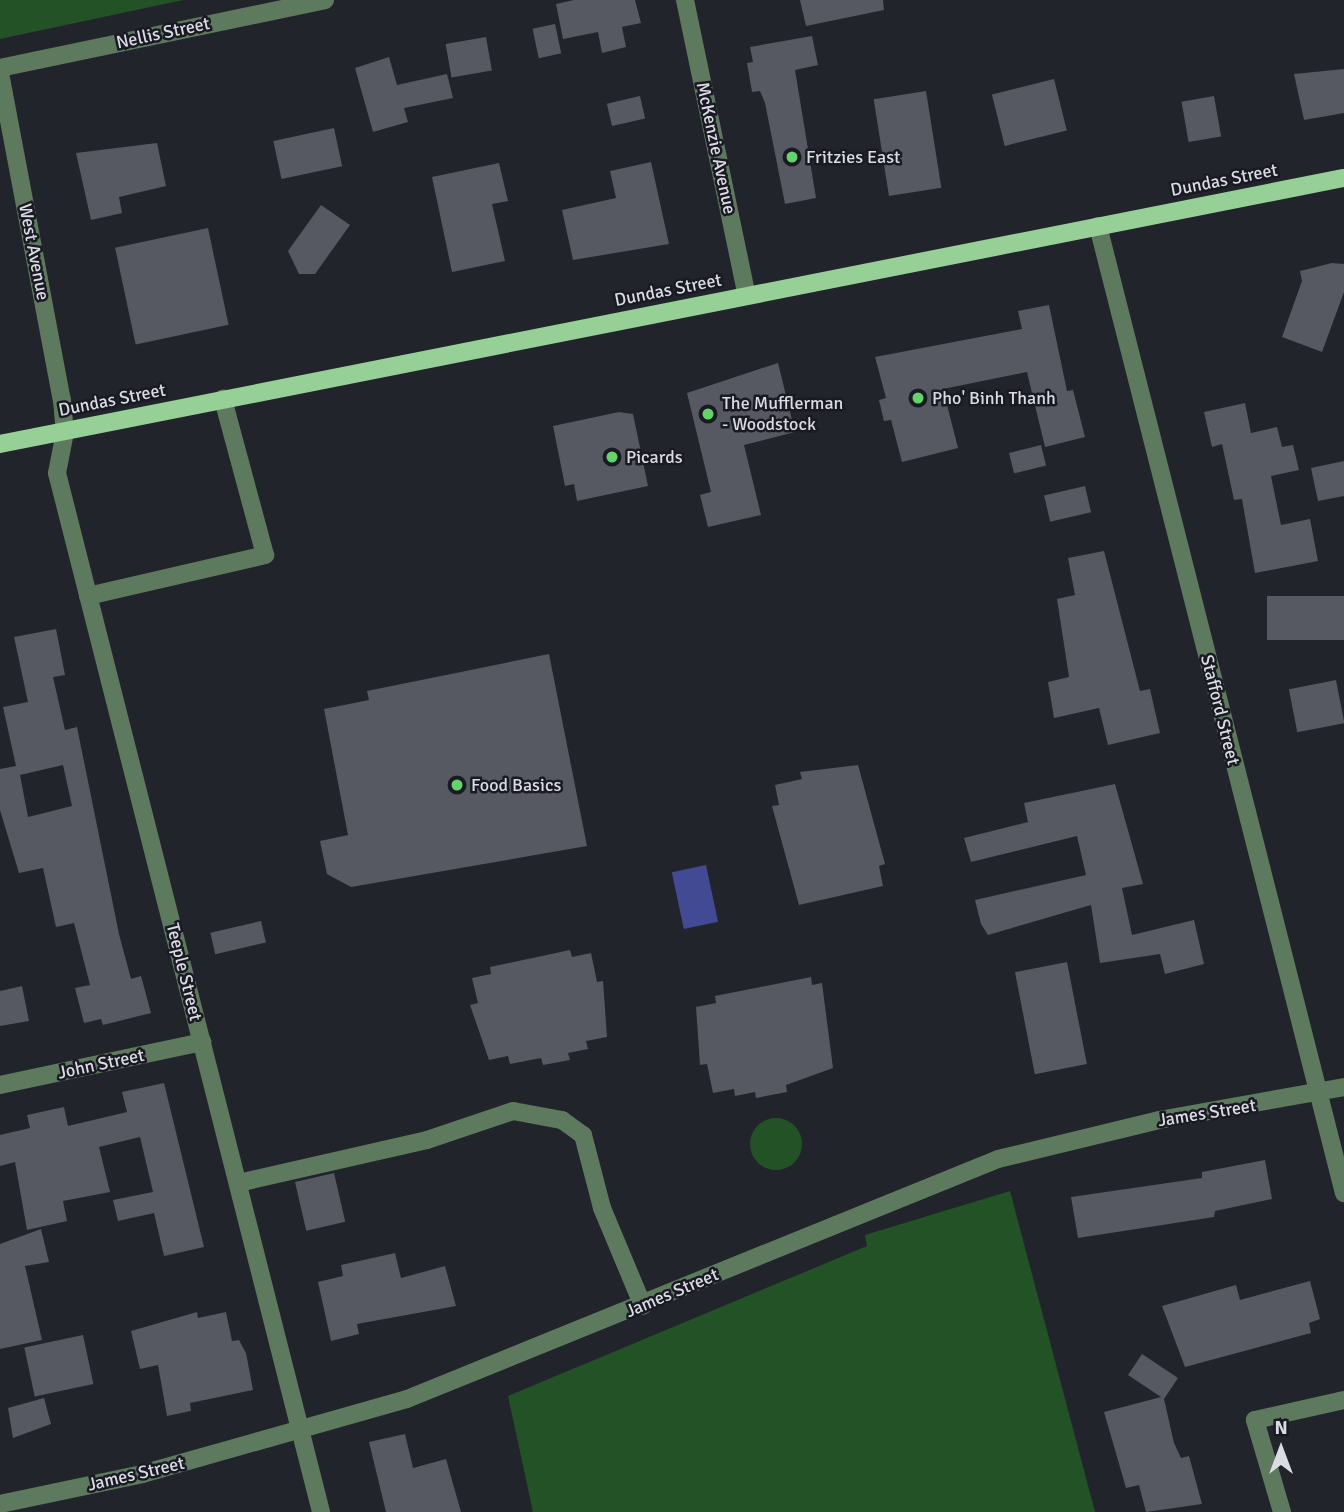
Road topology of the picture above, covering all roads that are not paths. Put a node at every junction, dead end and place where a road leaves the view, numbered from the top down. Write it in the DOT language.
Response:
graph roads {
  1 [pos="325,0"];
  2 [pos="685,0"];
  3 [pos="0,68"];
  4 [pos="0,73"];
  5 [pos="1344,178"];
  6 [pos="1098,226"];
  7 [pos="747,296"];
  8 [pos="223,399"];
  9 [pos="65,432"];
  10 [pos="0,444"];
  11 [pos="88,596"];
  12 [pos="202,1042"];
  13 [pos="0,1085"];
  14 [pos="1344,1087"];
  15 [pos="1317,1093"];
  16 [pos="238,1182"];
  17 [pos="1344,1193"];
  18 [pos="643,1306"];
  19 [pos="1344,1400"];
  20 [pos="301,1430"];
  21 [pos="0,1504"];
  22 [pos="321,1512"];
  23 [pos="1282,1512"];
  1 -- 3 [label="street, Nellis Street"];
  2 -- 7 [label="street, McKenzie Avenue"];
  4 -- 9 [label="street, West Avenue"];
  5 -- 6 [label="main road, Dundas Street"];
  6 -- 7 [label="main road, Dundas Street"];
  6 -- 15 [label="street, Stafford Street"];
  7 -- 8 [label="main road, Dundas Street"];
  8 -- 9 [label="main road, Dundas Street"];
  8 -- 11 [label="street"];
  9 -- 10 [label="main road, Dundas Street"];
  9 -- 11 [label="street, Teeple Street"];
  11 -- 12 [label="street, Teeple Street"];
  12 -- 13 [label="street, John Street"];
  12 -- 16 [label="street, Teeple Street"];
  14 -- 15 [label="street, James Street"];
  15 -- 17 [label="street, Stafford Street"];
  15 -- 18 [label="street, James Street"];
  16 -- 18 [label="street"];
  16 -- 20 [label="street, Teeple Street"];
  18 -- 20 [label="street, James Street"];
  19 -- 23 [label="street"];
  20 -- 21 [label="street, James Street"];
  20 -- 22 [label="street, Teeple Street"];
}
